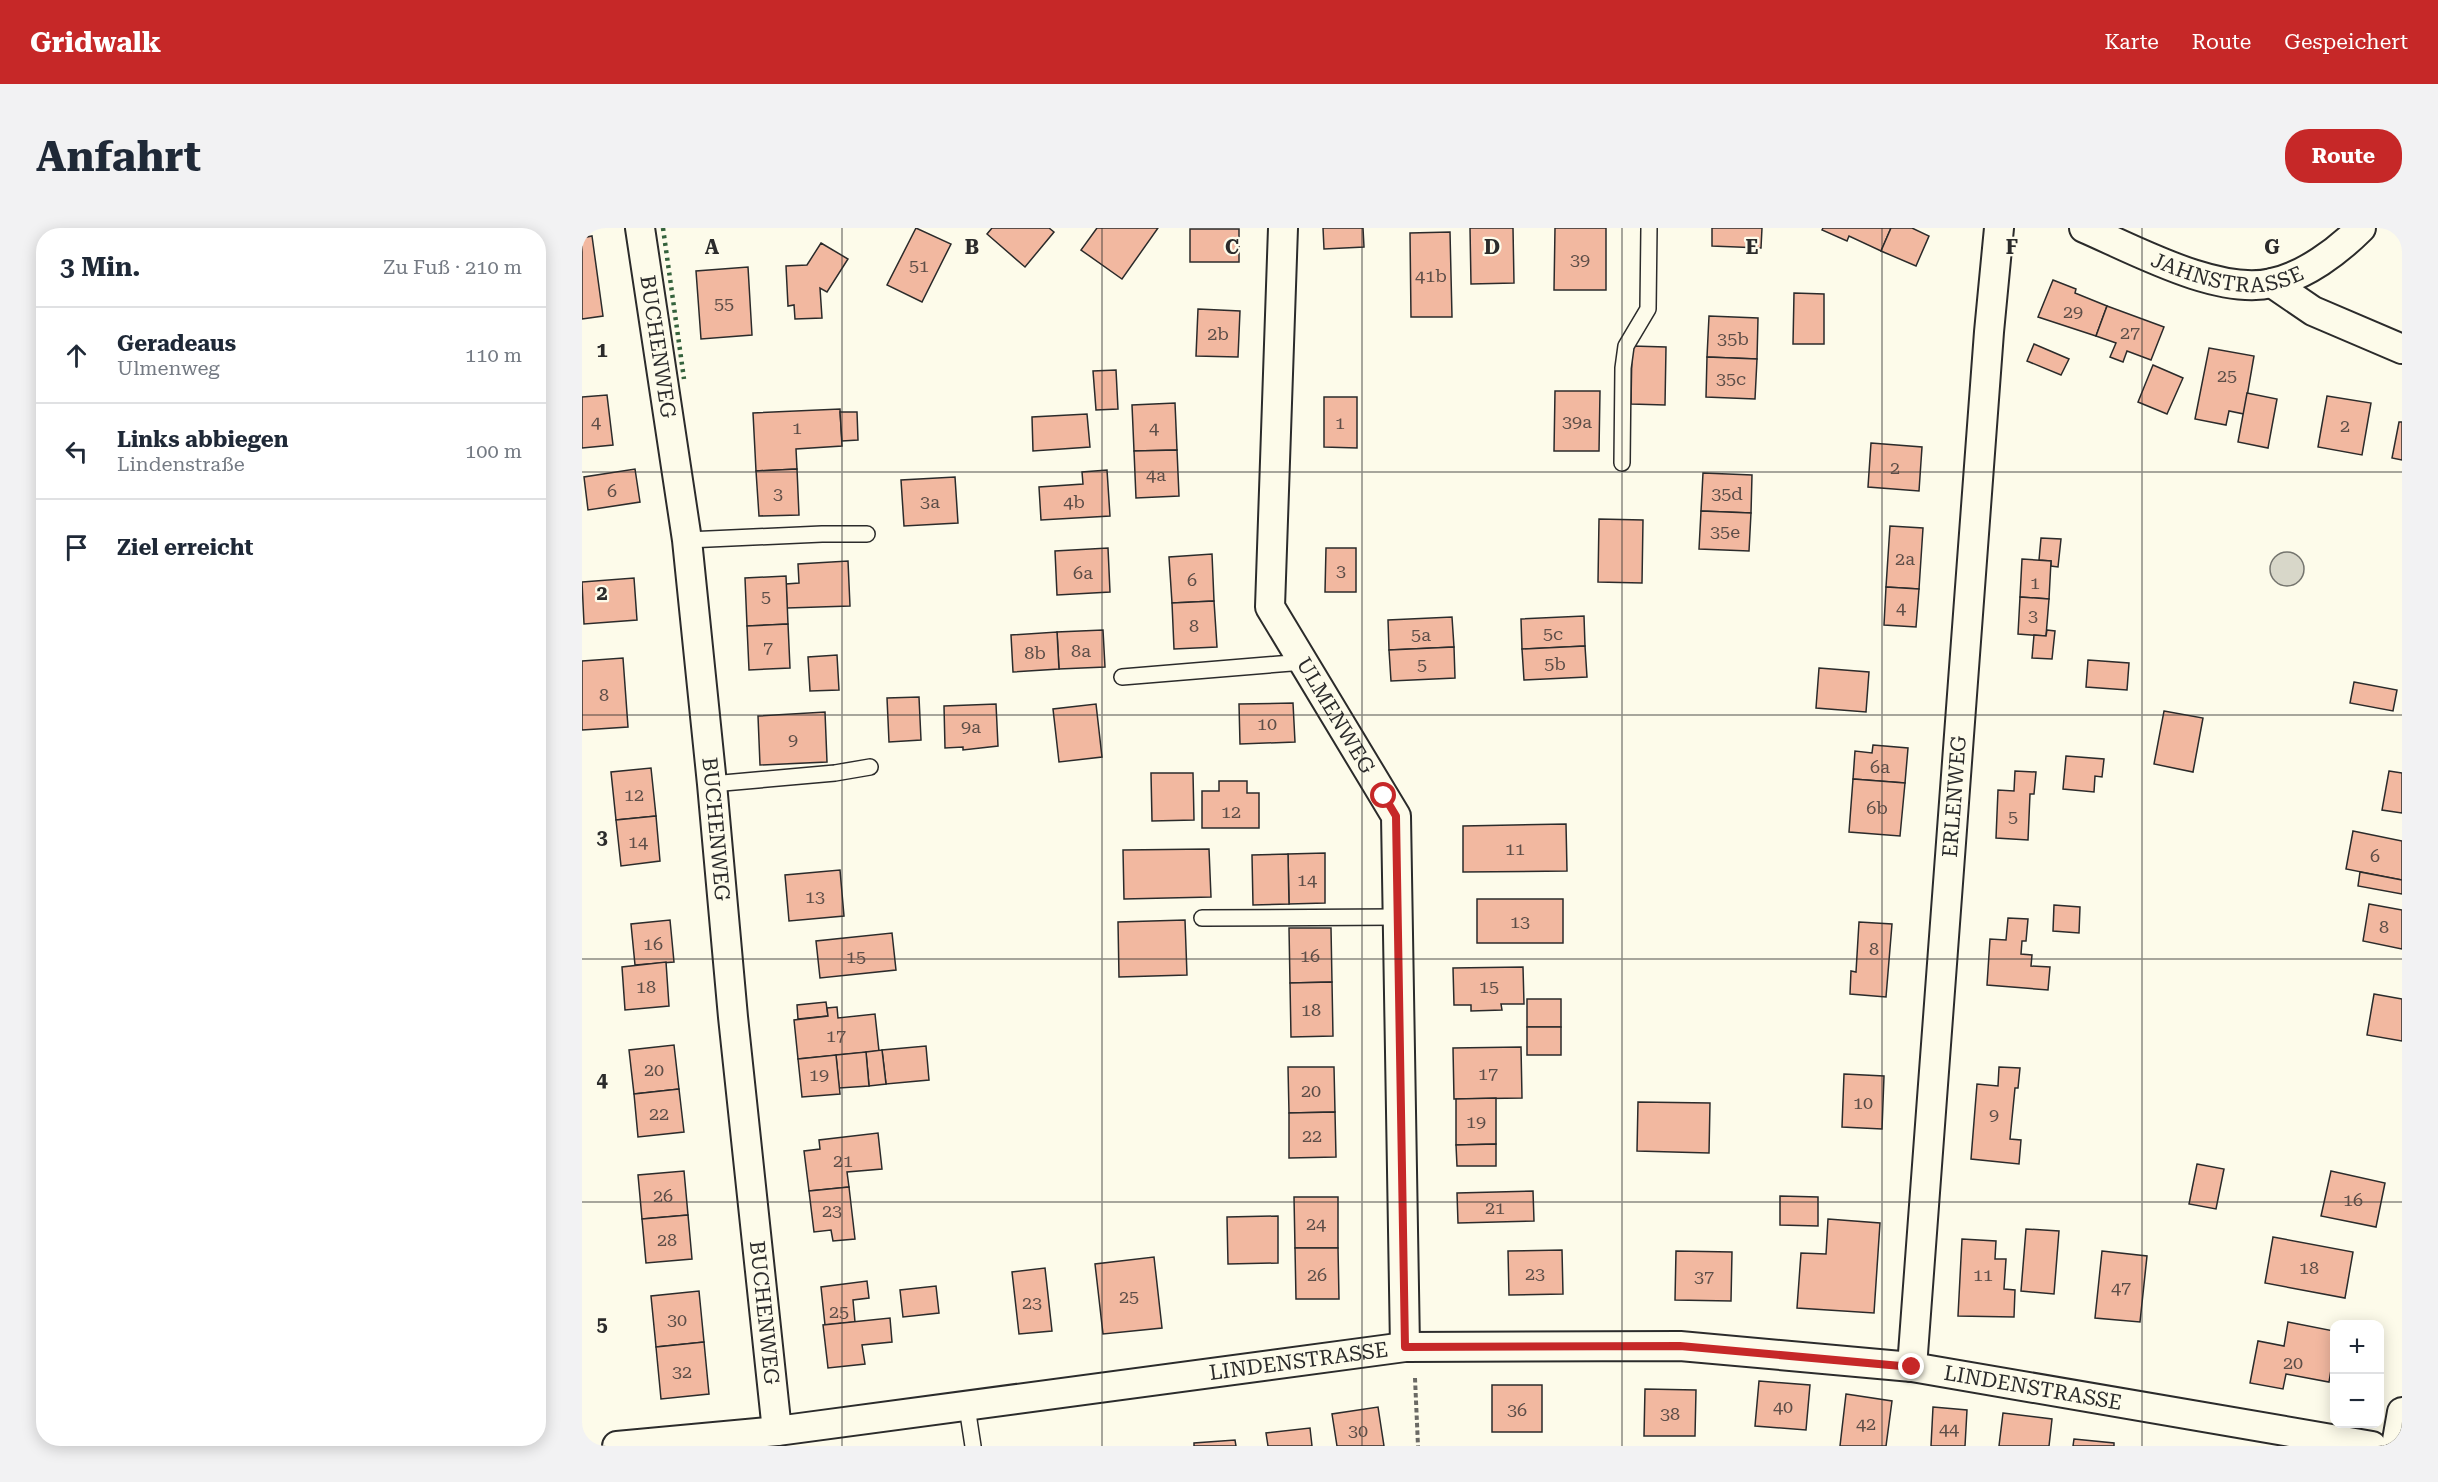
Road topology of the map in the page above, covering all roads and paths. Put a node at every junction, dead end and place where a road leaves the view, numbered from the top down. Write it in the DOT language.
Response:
graph roads {
  1 [pos="640,228"];
  2 [pos="1283,228"];
  3 [pos="1649,228"];
  4 [pos="1999,228"];
  5 [pos="2084,228"];
  6 [pos="2361,228"];
  7 [pos="2272,284"];
  8 [pos="2402,349"];
  9 [pos="1622,462"];
  10 [pos="867,534"];
  11 [pos="687,540"];
  12 [pos="1304,662"];
  13 [pos="1122,677"];
  14 [pos="870,767"];
  15 [pos="712,784"];
  16 [pos="1398,917"];
  17 [pos="1202,918"];
  18 [pos="1405,1347"];
  19 [pos="1912,1367"];
  20 [pos="967,1407"];
  21 [pos="2402,1412"];
  22 [pos="777,1431"];
  23 [pos="621,1446"];
  24 [pos="973,1446"];
  25 [pos="1418,1446"];
  26 [pos="2372,1446"];
  27 [pos="2396,1446"];
  1 -- 11 [label="street, BUCHENWEG"];
  2 -- 12 [label="street, ULMENWEG"];
  3 -- 9 [label="lane"];
  4 -- 19 [label="street, ERLENWEG"];
  5 -- 7 [label="street, JAHNSTRASSE"];
  6 -- 7 [label="street, JAHNSTRASSE"];
  7 -- 8 [label="street"];
  10 -- 11 [label="lane"];
  11 -- 15 [label="street, BUCHENWEG"];
  12 -- 13 [label="lane"];
  12 -- 16 [label="street, ULMENWEG"];
  14 -- 15 [label="lane"];
  15 -- 22 [label="street, BUCHENWEG"];
  16 -- 17 [label="lane"];
  16 -- 18 [label="street, ULMENWEG"];
  18 -- 19 [label="street, LINDENSTRASSE"];
  18 -- 20 [label="street, LINDENSTRASSE"];
  18 -- 25 [label="path"];
  19 -- 26 [label="street, LINDENSTRASSE"];
  20 -- 22 [label="street, LINDENSTRASSE"];
  20 -- 24 [label="lane"];
  21 -- 27 [label="street"];
  22 -- 23 [label="street, LINDENSTRASSE"];
}
